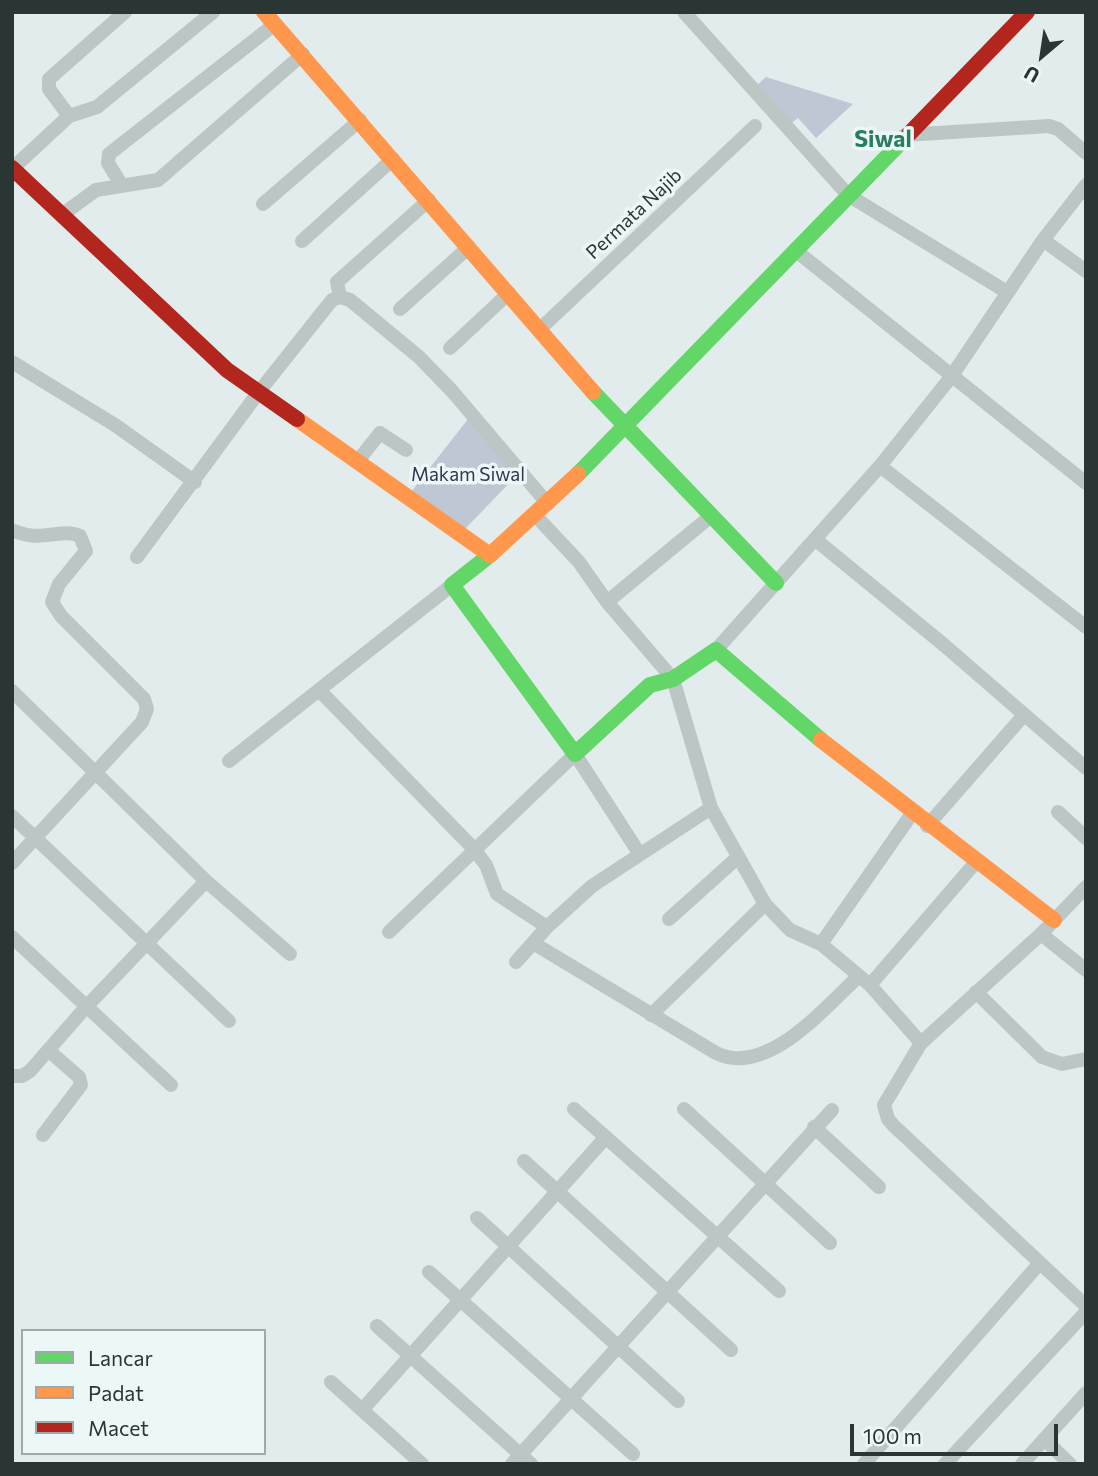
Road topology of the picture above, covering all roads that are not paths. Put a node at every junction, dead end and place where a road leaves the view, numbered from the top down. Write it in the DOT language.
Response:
graph roads {
  1 [pos="125,12"];
  2 [pos="213,12"];
  3 [pos="684,12"];
  4 [pos="1027,12"];
  5 [pos="269,18"];
  6 [pos="303,54"];
  7 [pos="69,116"];
  8 [pos="360,120"];
  9 [pos="755,126"];
  10 [pos="905,135"];
  11 [pos="1086,153"];
  12 [pos="393,159"];
  13 [pos="13,168"];
  14 [pos="121,184"];
  15 [pos="1086,185"];
  16 [pos="848,195"];
  17 [pos="429,200"];
  18 [pos="263,204"];
  19 [pos="63,214"];
  20 [pos="1043,240"];
  21 [pos="302,241"];
  22 [pos="469,247"];
  23 [pos="795,250"];
  24 [pos="1086,271"];
  25 [pos="1007,292"];
  26 [pos="509,293"];
  27 [pos="340,297"];
  28 [pos="400,309"];
  29 [pos="540,329"];
  30 [pos="450,348"];
  31 [pos="12,362"];
  32 [pos="951,377"];
  33 [pos="257,393"];
  34 [pos="625,428"];
  35 [pos="406,450"];
  36 [pos="357,462"];
  37 [pos="880,466"];
  38 [pos="195,482"];
  39 [pos="1086,483"];
  40 [pos="542,510"];
  41 [pos="711,516"];
  42 [pos="12,530"];
  43 [pos="816,540"];
  44 [pos="490,555"];
  45 [pos="137,557"];
  46 [pos="776,583"];
  47 [pos="452,585"];
  48 [pos="607,602"];
  49 [pos="1085,625"];
  50 [pos="716,650"];
  51 [pos="673,679"];
  52 [pos="12,691"];
  53 [pos="320,691"];
  54 [pos="1024,715"];
  55 [pos="575,754"];
  56 [pos="229,761"];
  57 [pos="1086,768"];
  58 [pos="94,773"];
  59 [pos="710,808"];
  60 [pos="1059,812"];
  61 [pos="911,815"];
  62 [pos="12,816"];
  63 [pos="928,826"];
  64 [pos="31,833"];
  65 [pos="12,838"];
  66 [pos="1086,838"];
  67 [pos="473,848"];
  68 [pos="639,853"];
  69 [pos="737,858"];
  70 [pos="976,862"];
  71 [pos="12,863"];
  72 [pos="206,881"];
  73 [pos="1086,887"];
  74 [pos="765,904"];
  75 [pos="669,919"];
  76 [pos="1054,920"];
  77 [pos="547,927"];
  78 [pos="389,932"];
  79 [pos="1041,934"];
  80 [pos="12,937"];
  81 [pos="146,943"];
  82 [pos="533,943"];
  83 [pos="821,944"];
  84 [pos="290,954"];
  85 [pos="516,962"];
  86 [pos="1086,970"];
  87 [pos="865,981"];
  88 [pos="976,992"];
  89 [pos="86,1007"];
  90 [pos="651,1014"];
  91 [pos="229,1021"];
  92 [pos="48,1050"];
  93 [pos="915,1052"];
  94 [pos="1086,1059"];
  95 [pos="12,1076"];
  96 [pos="171,1085"];
  97 [pos="574,1109"];
  98 [pos="684,1109"];
  99 [pos="832,1110"];
  100 [pos="814,1127"];
  101 [pos="43,1135"];
  102 [pos="606,1137"];
  103 [pos="524,1161"];
  104 [pos="765,1183"];
  105 [pos="879,1187"];
  106 [pos="557,1191"];
  107 [pos="477,1218"];
  108 [pos="717,1236"];
  109 [pos="830,1243"];
  110 [pos="509,1246"];
  111 [pos="1039,1264"];
  112 [pos="429,1272"];
  113 [pos="667,1290"];
  114 [pos="779,1291"];
  115 [pos="460,1300"];
  116 [pos="1086,1306"];
  117 [pos="1086,1312"];
  118 [pos="377,1326"];
  119 [pos="618,1345"];
  120 [pos="731,1350"];
  121 [pos="410,1356"];
  122 [pos="331,1382"];
  123 [pos="1086,1393"];
  124 [pos="570,1401"];
  125 [pos="678,1401"];
  126 [pos="362,1410"];
  127 [pos="1044,1438"];
  128 [pos="633,1454"];
  129 [pos="521,1461"];
  130 [pos="422,1464"];
  131 [pos="864,1464"];
  132 [pos="946,1464"];
  133 [pos="1022,1464"];
  134 [pos="1070,1464"];
  1 -- 7 [label="street"];
  2 -- 7 [label="street"];
  3 -- 16 [label="street"];
  4 -- 10 [label="street"];
  5 -- 6 [label="street"];
  5 -- 14 [label="street"];
  6 -- 8 [label="street"];
  6 -- 14 [label="street"];
  7 -- 13 [label="street"];
  8 -- 12 [label="street"];
  8 -- 18 [label="street"];
  9 -- 29 [label="street, Permata Najib"];
  10 -- 11 [label="street"];
  10 -- 16 [label="street"];
  12 -- 17 [label="street"];
  12 -- 21 [label="street"];
  13 -- 19 [label="street"];
  14 -- 19 [label="street"];
  15 -- 20 [label="street"];
  16 -- 23 [label="street"];
  16 -- 25 [label="street"];
  17 -- 22 [label="street"];
  17 -- 27 [label="street"];
  19 -- 33 [label="street"];
  20 -- 24 [label="street"];
  20 -- 25 [label="street"];
  22 -- 26 [label="street"];
  22 -- 28 [label="street"];
  23 -- 32 [label="street"];
  23 -- 34 [label="street"];
  25 -- 32 [label="street"];
  26 -- 29 [label="street"];
  26 -- 30 [label="street"];
  27 -- 33 [label="street"];
  27 -- 40 [label="street"];
  29 -- 34 [label="street"];
  31 -- 38 [label="street"];
  32 -- 37 [label="street"];
  32 -- 39 [label="street"];
  33 -- 36 [label="street"];
  33 -- 38 [label="street"];
  34 -- 40 [label="street"];
  34 -- 41 [label="street"];
  35 -- 36 [label="street"];
  36 -- 44 [label="street"];
  37 -- 43 [label="street"];
  37 -- 49 [label="street"];
  38 -- 45 [label="street"];
  40 -- 44 [label="street"];
  40 -- 48 [label="street"];
  41 -- 46 [label="street"];
  41 -- 48 [label="street"];
  42 -- 58 [label="street"];
  43 -- 46 [label="street"];
  43 -- 54 [label="street"];
  44 -- 47 [label="street"];
  46 -- 50 [label="street"];
  47 -- 53 [label="street"];
  47 -- 55 [label="street"];
  48 -- 51 [label="street"];
  50 -- 51 [label="street"];
  50 -- 61 [label="street"];
  51 -- 55 [label="street"];
  51 -- 59 [label="street"];
  52 -- 58 [label="street"];
  53 -- 56 [label="street"];
  53 -- 67 [label="street"];
  54 -- 57 [label="street"];
  54 -- 63 [label="street"];
  55 -- 67 [label="street"];
  55 -- 68 [label="street"];
  58 -- 64 [label="street"];
  58 -- 72 [label="street"];
  59 -- 68 [label="street"];
  59 -- 69 [label="street"];
  60 -- 66 [label="street"];
  61 -- 63 [label="street"];
  61 -- 83 [label="street"];
  62 -- 64 [label="street"];
  63 -- 70 [label="street"];
  64 -- 65 [label="street"];
  64 -- 71 [label="street"];
  64 -- 81 [label="street"];
  67 -- 77 [label="street"];
  67 -- 78 [label="street"];
  68 -- 77 [label="street"];
  69 -- 74 [label="street"];
  69 -- 75 [label="street"];
  70 -- 76 [label="street"];
  70 -- 87 [label="street"];
  72 -- 81 [label="street"];
  72 -- 84 [label="street"];
  73 -- 76 [label="street"];
  74 -- 83 [label="street"];
  74 -- 90 [label="street"];
  76 -- 79 [label="street"];
  77 -- 82 [label="street"];
  79 -- 86 [label="street"];
  79 -- 88 [label="street"];
  80 -- 89 [label="street"];
  81 -- 89 [label="street"];
  81 -- 91 [label="street"];
  82 -- 85 [label="street"];
  82 -- 90 [label="street"];
  83 -- 87 [label="street"];
  87 -- 90 [label="street"];
  87 -- 93 [label="street"];
  88 -- 93 [label="street"];
  88 -- 94 [label="street"];
  89 -- 92 [label="street"];
  89 -- 96 [label="street"];
  92 -- 95 [label="street"];
  92 -- 101 [label="street"];
  93 -- 111 [label="street"];
  97 -- 102 [label="street"];
  98 -- 104 [label="street"];
  99 -- 100 [label="street"];
  100 -- 104 [label="street"];
  100 -- 105 [label="street"];
  102 -- 106 [label="street"];
  102 -- 108 [label="street"];
  103 -- 106 [label="street"];
  104 -- 108 [label="street"];
  104 -- 109 [label="street"];
  106 -- 110 [label="street"];
  106 -- 113 [label="street"];
  107 -- 110 [label="street"];
  108 -- 113 [label="street"];
  108 -- 114 [label="street"];
  110 -- 115 [label="street"];
  110 -- 119 [label="street"];
  111 -- 116 [label="street"];
  111 -- 131 [label="street"];
  112 -- 115 [label="street"];
  113 -- 119 [label="street"];
  113 -- 120 [label="street"];
  115 -- 121 [label="street"];
  115 -- 124 [label="street"];
  117 -- 132 [label="street"];
  118 -- 121 [label="street"];
  119 -- 124 [label="street"];
  119 -- 125 [label="street"];
  121 -- 126 [label="street"];
  121 -- 129 [label="street"];
  122 -- 126 [label="street"];
  123 -- 127 [label="street"];
  124 -- 128 [label="street"];
  124 -- 129 [label="street"];
  126 -- 130 [label="street"];
  127 -- 133 [label="street"];
  127 -- 134 [label="street"];
}
